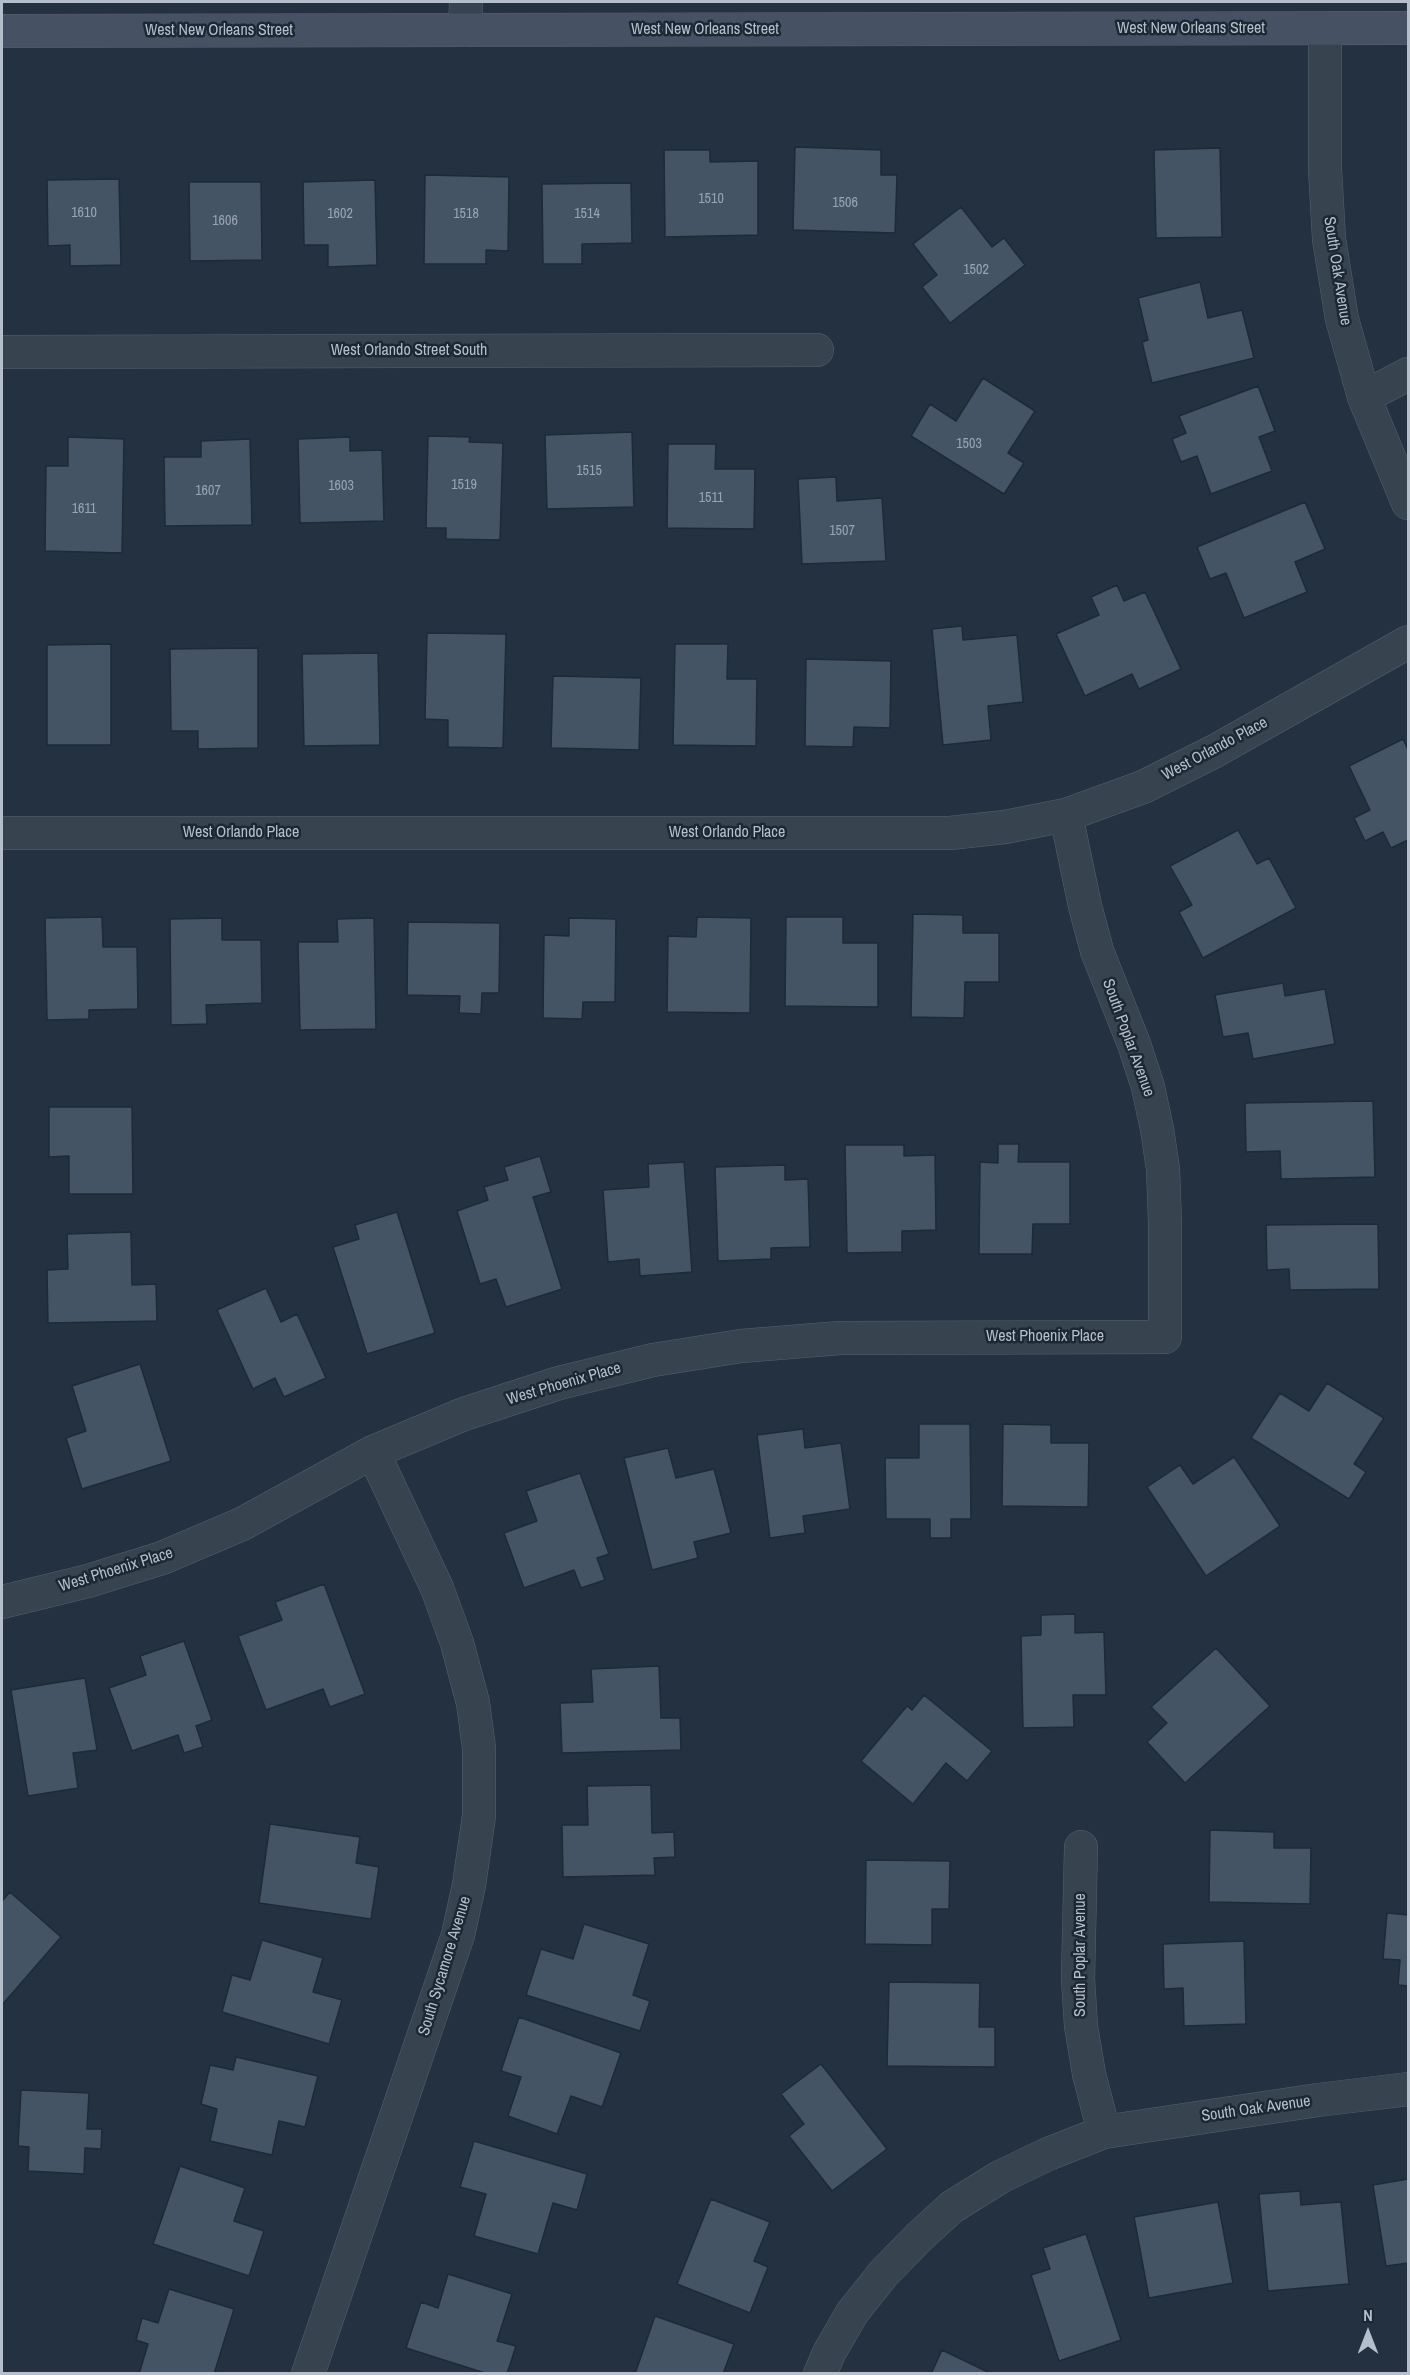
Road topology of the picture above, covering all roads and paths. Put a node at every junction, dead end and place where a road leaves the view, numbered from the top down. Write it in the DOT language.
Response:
graph roads {
  1 [pos="466,16"];
  2 [pos="1325,28"];
  3 [pos="1408,28"];
  4 [pos="2,31"];
  5 [pos="817,350"];
  6 [pos="2,352"];
  7 [pos="1408,374"];
  8 [pos="1364,397"];
  9 [pos="1408,503"];
  10 [pos="1408,642"];
  11 [pos="1065,815"];
  12 [pos="2,833"];
  13 [pos="1165,1337"];
  14 [pos="374,1452"];
  15 [pos="2,1600"];
  16 [pos="1081,1847"];
  17 [pos="1408,2089"];
  18 [pos="1104,2132"];
  19 [pos="309,2373"];
  20 [pos="820,2373"];
  1 -- 2 [label="main road, West New Orleans Street"];
  1 -- 4 [label="main road, West New Orleans Street"];
  2 -- 3 [label="main road, West New Orleans Street"];
  2 -- 8 [label="street, South Oak Avenue"];
  5 -- 6 [label="street, West Orlando Street South"];
  7 -- 8 [label="street"];
  8 -- 9 [label="street, South Oak Avenue"];
  10 -- 11 [label="street, West Orlando Place"];
  11 -- 12 [label="street, West Orlando Place"];
  11 -- 13 [label="street, South Poplar Avenue"];
  13 -- 14 [label="street, West Phoenix Place"];
  14 -- 15 [label="street, West Phoenix Place"];
  14 -- 19 [label="street, South Sycamore Avenue"];
  16 -- 18 [label="street, South Poplar Avenue"];
  17 -- 18 [label="street, South Oak Avenue"];
  18 -- 20 [label="street, South Oak Avenue"];
}
